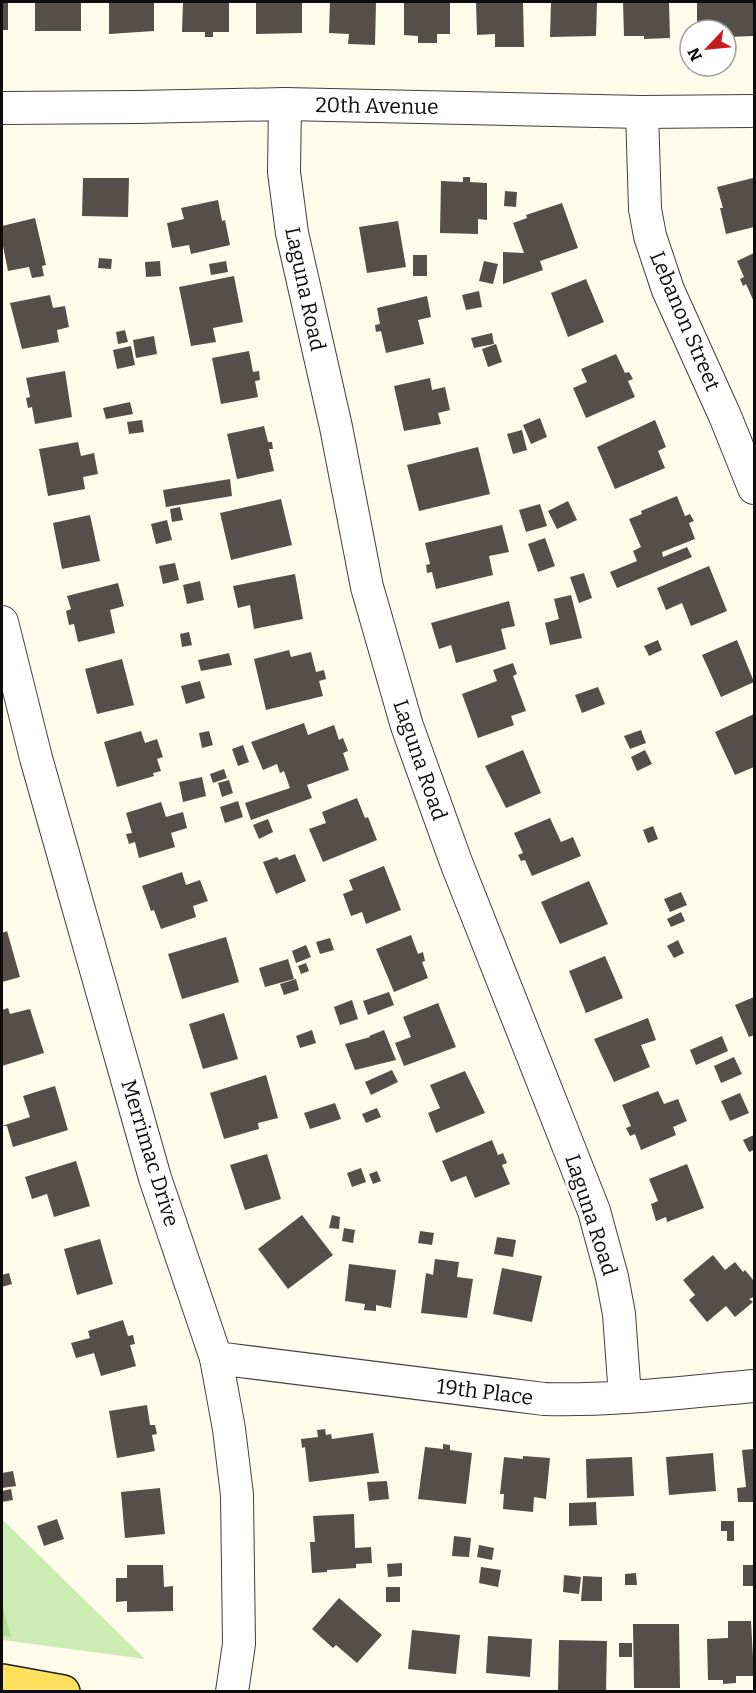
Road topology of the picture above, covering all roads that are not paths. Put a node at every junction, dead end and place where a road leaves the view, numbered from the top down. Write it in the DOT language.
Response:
graph roads {
  1 [pos="285,104"];
  2 [pos="2,108"];
  3 [pos="752,111"];
  4 [pos="642,112"];
  5 [pos="754,488"];
  6 [pos="2,622"];
  7 [pos="216,1358"];
  8 [pos="754,1386"];
  9 [pos="625,1397"];
  10 [pos="2,1681"];
  11 [pos="63,1692"];
  12 [pos="232,1692"];
  1 -- 2 [label="street, 20th Avenue"];
  1 -- 4 [label="street, 20th Avenue"];
  1 -- 9 [label="street, Laguna Road"];
  3 -- 4 [label="street, 20th Avenue"];
  4 -- 5 [label="street, Lebanon Street"];
  6 -- 7 [label="street, Merrimac Drive"];
  7 -- 9 [label="street, 19th Place"];
  7 -- 12 [label="street, Merrimac Drive"];
  8 -- 9 [label="street, 19th Place"];
  10 -- 11 [label="main road"];
}
